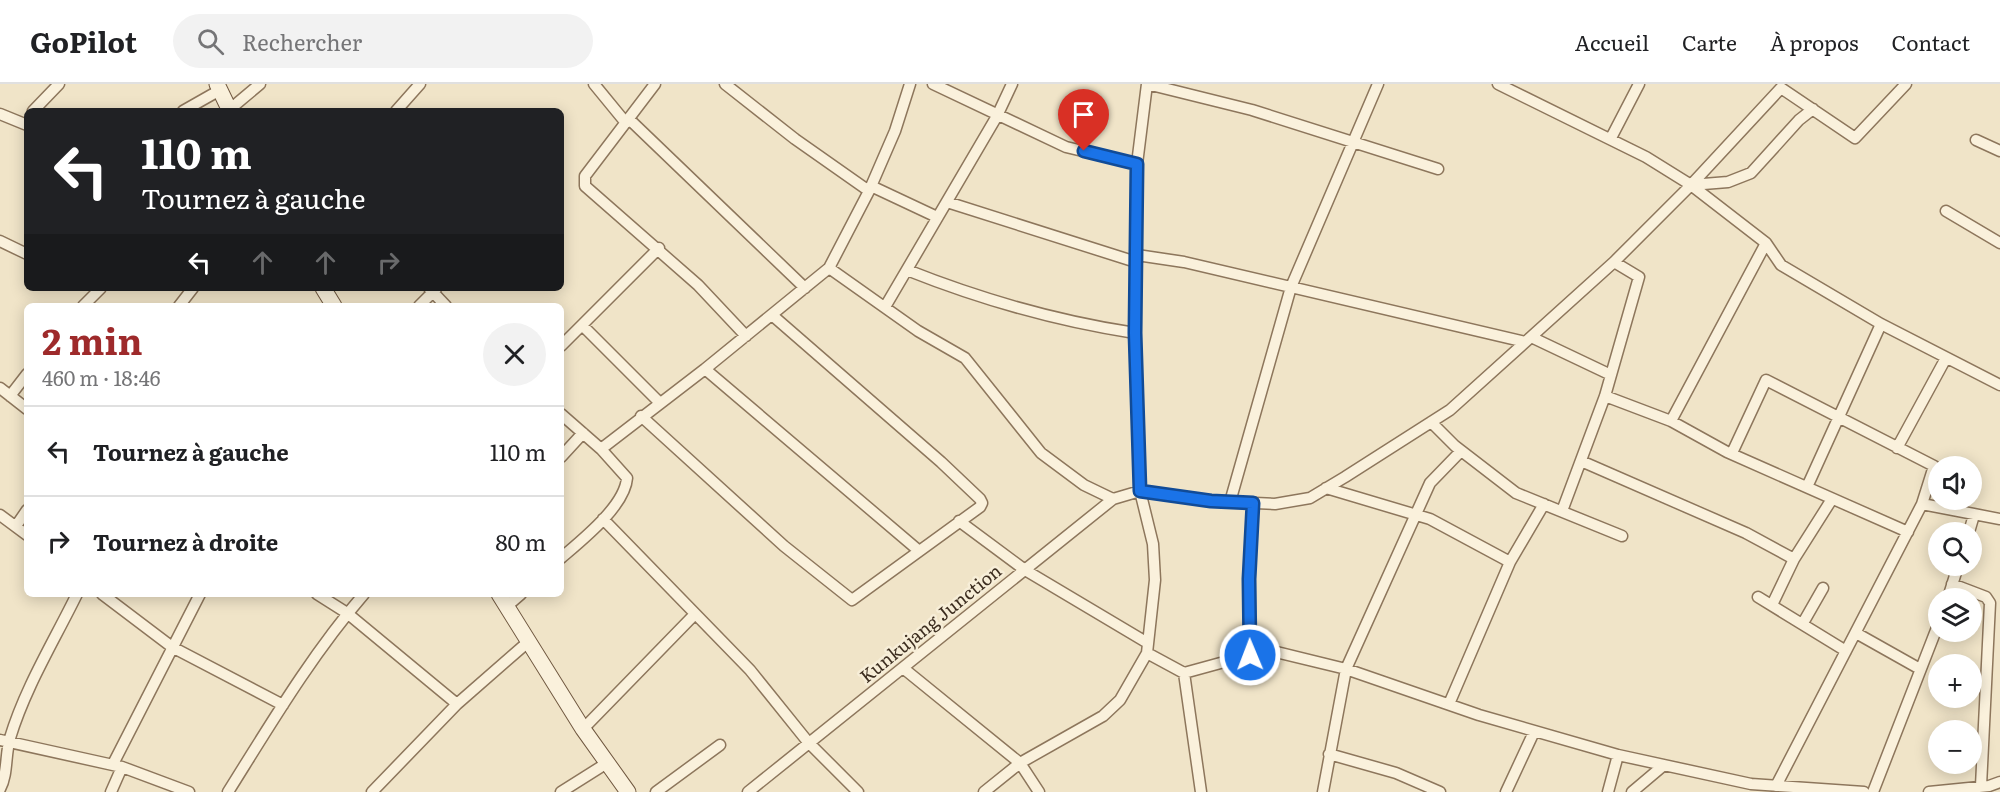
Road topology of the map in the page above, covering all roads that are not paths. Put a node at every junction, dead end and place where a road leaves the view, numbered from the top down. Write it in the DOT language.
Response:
graph roads {
  1 [pos="59,84"];
  2 [pos="260,84"];
  3 [pos="420,84"];
  4 [pos="594,84"];
  5 [pos="655,84"];
  6 [pos="725,84"];
  7 [pos="910,84"];
  8 [pos="933,84"];
  9 [pos="1012,84"];
  10 [pos="1147,84"];
  11 [pos="1378,84"];
  12 [pos="1498,84"];
  13 [pos="1639,84"];
  14 [pos="1906,84"];
  15 [pos="1783,86"];
  16 [pos="219,87"];
  17 [pos="1514,87"];
  18 [pos="36,108"];
  19 [pos="188,108"];
  20 [pos="228,108"];
  21 [pos="231,108"];
  22 [pos="399,108"];
  23 [pos="1813,109"];
  24 [pos="0,114"];
  25 [pos="997,116"];
  26 [pos="24,120"];
  27 [pos="628,121"];
  28 [pos="1611,138"];
  29 [pos="1976,140"];
  30 [pos="1354,144"];
  31 [pos="2000,151"];
  32 [pos="1137,164"];
  33 [pos="1438,169"];
  34 [pos="1691,185"];
  35 [pos="870,188"];
  36 [pos="947,202"];
  37 [pos="1946,211"];
  38 [pos="937,217"];
  39 [pos="0,241"];
  40 [pos="1766,243"];
  41 [pos="2000,243"];
  42 [pos="659,248"];
  43 [pos="24,253"];
  44 [pos="1137,259"];
  45 [pos="1757,261"];
  46 [pos="1614,262"];
  47 [pos="1781,265"];
  48 [pos="829,267"];
  49 [pos="907,270"];
  50 [pos="1291,287"];
  51 [pos="805,288"];
  52 [pos="98,291"];
  53 [pos="192,291"];
  54 [pos="432,291"];
  55 [pos="434,291"];
  56 [pos="86,303"];
  57 [pos="182,303"];
  58 [pos="422,303"];
  59 [pos="444,303"];
  60 [pos="885,308"];
  61 [pos="772,315"];
  62 [pos="1881,324"];
  63 [pos="583,326"];
  64 [pos="1135,333"];
  65 [pos="746,336"];
  66 [pos="1528,339"];
  67 [pos="564,343"];
  68 [pos="1946,358"];
  69 [pos="705,369"];
  70 [pos="1611,375"];
  71 [pos="24,378"];
  72 [pos="2000,385"];
  73 [pos="0,388"];
  74 [pos="10,396"];
  75 [pos="1605,396"];
  76 [pos="659,402"];
  77 [pos="24,407"];
  78 [pos="641,416"];
  79 [pos="564,417"];
  80 [pos="1838,417"];
  81 [pos="1671,421"];
  82 [pos="1431,422"];
  83 [pos="583,433"];
  84 [pos="1897,448"];
  85 [pos="601,449"];
  86 [pos="1461,451"];
  87 [pos="1731,453"];
  88 [pos="564,454"];
  89 [pos="1581,461"];
  90 [pos="1807,487"];
  91 [pos="1326,488"];
  92 [pos="1140,491"];
  93 [pos="1113,499"];
  94 [pos="1832,499"];
  95 [pos="1230,502"];
  96 [pos="1253,503"];
  97 [pos="1544,504"];
  98 [pos="1922,504"];
  99 [pos="1562,511"];
  100 [pos="24,514"];
  101 [pos="1417,515"];
  102 [pos="1974,515"];
  103 [pos="0,516"];
  104 [pos="603,519"];
  105 [pos="2000,519"];
  106 [pos="959,521"];
  107 [pos="1972,522"];
  108 [pos="16,526"];
  109 [pos="1908,532"];
  110 [pos="24,533"];
  111 [pos="1622,536"];
  112 [pos="918,550"];
  113 [pos="564,555"];
  114 [pos="1794,559"];
  115 [pos="1510,562"];
  116 [pos="1025,570"];
  117 [pos="1955,576"];
  118 [pos="1952,584"];
  119 [pos="1823,588"];
  120 [pos="1951,588"];
  121 [pos="75,597"];
  122 [pos="106,597"];
  123 [pos="198,597"];
  124 [pos="322,597"];
  125 [pos="361,597"];
  126 [pos="1758,597"];
  127 [pos="503,600"];
  128 [pos="1772,605"];
  129 [pos="347,613"];
  130 [pos="695,614"];
  131 [pos="1803,623"];
  132 [pos="1856,633"];
  133 [pos="528,642"];
  134 [pos="1931,642"];
  135 [pos="172,647"];
  136 [pos="1147,647"];
  137 [pos="1846,651"];
  138 [pos="1250,655"];
  139 [pos="903,668"];
  140 [pos="1346,669"];
  141 [pos="1920,669"];
  142 [pos="1184,673"];
  143 [pos="457,704"];
  144 [pos="1449,704"];
  145 [pos="283,705"];
  146 [pos="583,729"];
  147 [pos="1534,732"];
  148 [pos="5,740"];
  149 [pos="808,742"];
  150 [pos="720,744"];
  151 [pos="1329,753"];
  152 [pos="1618,755"];
  153 [pos="1020,763"];
  154 [pos="607,764"];
  155 [pos="1664,765"];
  156 [pos="118,766"];
  157 [pos="2000,782"];
  158 [pos="1776,786"];
  159 [pos="1973,788"];
  160 [pos="0,789"];
  161 [pos="111,792"];
  162 [pos="189,792"];
  163 [pos="228,792"];
  164 [pos="372,792"];
  165 [pos="561,792"];
  166 [pos="628,792"];
  167 [pos="656,792"];
  168 [pos="748,792"];
  169 [pos="858,792"];
  170 [pos="984,792"];
  171 [pos="1039,792"];
  172 [pos="1201,792"];
  173 [pos="1323,792"];
  174 [pos="1440,792"];
  175 [pos="1506,792"];
  176 [pos="1608,792"];
  177 [pos="1632,792"];
  178 [pos="1856,792"];
  179 [pos="1864,792"];
  180 [pos="1873,792"];
  181 [pos="1929,792"];
  1 -- 18 [label="street"];
  2 -- 21 [label="street"];
  3 -- 22 [label="street"];
  4 -- 27 [label="street"];
  5 -- 27 [label="street"];
  6 -- 35 [label="street"];
  7 -- 35 [label="street"];
  8 -- 25 [label="street"];
  9 -- 25 [label="street"];
  10 -- 30 [label="street"];
  10 -- 32 [label="street"];
  11 -- 30 [label="street"];
  12 -- 17 [label="street"];
  13 -- 28 [label="street"];
  14 -- 23 [label="street"];
  15 -- 23 [label="street"];
  15 -- 34 [label="street"];
  16 -- 19 [label="street"];
  16 -- 20 [label="street"];
  17 -- 28 [label="street"];
  23 -- 34 [label="street"];
  24 -- 26 [label="street"];
  25 -- 32 [label="street"];
  25 -- 36 [label="street"];
  27 -- 42 [label="street"];
  27 -- 51 [label="street"];
  28 -- 34 [label="street"];
  29 -- 31 [label="street"];
  30 -- 33 [label="street"];
  30 -- 50 [label="street"];
  32 -- 44 [label="street"];
  34 -- 40 [label="street"];
  34 -- 46 [label="street"];
  35 -- 38 [label="street"];
  35 -- 48 [label="street"];
  36 -- 38 [label="street"];
  36 -- 44 [label="street"];
  37 -- 41 [label="street"];
  38 -- 49 [label="street"];
  39 -- 43 [label="street"];
  40 -- 45 [label="street"];
  40 -- 47 [label="street"];
  42 -- 63 [label="street"];
  42 -- 65 [label="street"];
  44 -- 50 [label="street"];
  44 -- 64 [label="street"];
  45 -- 47 [label="street"];
  45 -- 81 [label="street"];
  46 -- 66 [label="street"];
  46 -- 70 [label="street"];
  47 -- 62 [label="street"];
  48 -- 51 [label="street"];
  48 -- 60 [label="street"];
  49 -- 60 [label="street"];
  49 -- 64 [label="street"];
  50 -- 66 [label="street"];
  50 -- 95 [label="street"];
  51 -- 61 [label="street"];
  52 -- 56 [label="street"];
  53 -- 57 [label="street"];
  54 -- 58 [label="street"];
  55 -- 59 [label="street"];
  60 -- 93 [label="street"];
  61 -- 65 [label="street"];
  61 -- 106 [label="street"];
  62 -- 68 [label="street"];
  62 -- 80 [label="street"];
  63 -- 67 [label="street"];
  63 -- 76 [label="street"];
  64 -- 92 [label="street"];
  65 -- 69 [label="street"];
  66 -- 70 [label="street"];
  66 -- 82 [label="street"];
  68 -- 72 [label="street"];
  68 -- 84 [label="street"];
  69 -- 76 [label="street"];
  69 -- 112 [label="street"];
  70 -- 75 [label="street"];
  71 -- 74 [label="street"];
  73 -- 74 [label="street"];
  74 -- 77 [label="street"];
  75 -- 81 [label="street"];
  75 -- 89 [label="street"];
  76 -- 78 [label="street"];
  78 -- 85 [label="street"];
  78 -- 112 [label="street"];
  79 -- 83 [label="street"];
  80 -- 84 [label="street"];
  80 -- 87 [label="street"];
  80 -- 90 [label="street"];
  81 -- 87 [label="street"];
  82 -- 86 [label="street"];
  82 -- 91 [label="street"];
  83 -- 85 [label="street"];
  83 -- 88 [label="street"];
  84 -- 98 [label="street"];
  85 -- 104 [label="street"];
  86 -- 97 [label="street"];
  86 -- 101 [label="street"];
  87 -- 90 [label="street"];
  89 -- 99 [label="street"];
  89 -- 114 [label="street"];
  90 -- 94 [label="street"];
  91 -- 96 [label="street"];
  91 -- 101 [label="street"];
  92 -- 93 [label="street, Kunkujang Junction"];
  92 -- 95 [label="street"];
  92 -- 136 [label="street"];
  93 -- 116 [label="street, Kunkujang Junction"];
  94 -- 109 [label="street"];
  94 -- 114 [label="street"];
  95 -- 96 [label="street"];
  96 -- 138 [label="street"];
  97 -- 99 [label="street"];
  97 -- 115 [label="street"];
  98 -- 102 [label="street"];
  98 -- 109 [label="street"];
  99 -- 111 [label="street"];
  100 -- 108 [label="street"];
  101 -- 115 [label="street"];
  101 -- 140 [label="street"];
  102 -- 105 [label="street"];
  102 -- 107 [label="street"];
  103 -- 108 [label="street"];
  104 -- 113 [label="street"];
  104 -- 130 [label="street"];
  106 -- 112 [label="street"];
  106 -- 116 [label="street"];
  108 -- 110 [label="street"];
  109 -- 132 [label="street"];
  114 -- 128 [label="street"];
  115 -- 144 [label="street"];
  116 -- 136 [label="street"];
  116 -- 139 [label="street, Kunkujang Junction"];
  117 -- 118 [label="street"];
  118 -- 120 [label="street"];
  118 -- 159 [label="street"];
  119 -- 131 [label="street"];
  121 -- 148 [label="street"];
  122 -- 135 [label="street"];
  123 -- 135 [label="street"];
  124 -- 129 [label="street"];
  125 -- 129 [label="street"];
  126 -- 128 [label="street"];
  127 -- 133 [label="street"];
  128 -- 131 [label="street"];
  129 -- 143 [label="street"];
  129 -- 145 [label="street"];
  130 -- 146 [label="street"];
  130 -- 149 [label="street"];
  131 -- 137 [label="street"];
  132 -- 137 [label="street"];
  132 -- 141 [label="street"];
  133 -- 143 [label="street"];
  133 -- 146 [label="street"];
  134 -- 141 [label="street"];
  135 -- 145 [label="street"];
  135 -- 156 [label="street"];
  136 -- 142 [label="street"];
  136 -- 153 [label="street"];
  137 -- 158 [label="street"];
  138 -- 140 [label="street"];
  138 -- 142 [label="street"];
  139 -- 149 [label="street, Kunkujang Junction"];
  139 -- 153 [label="street"];
  140 -- 144 [label="street"];
  140 -- 151 [label="street"];
  141 -- 180 [label="street"];
  142 -- 172 [label="street"];
  143 -- 164 [label="street"];
  144 -- 147 [label="street"];
  145 -- 163 [label="street"];
  146 -- 154 [label="street"];
  147 -- 152 [label="street"];
  147 -- 175 [label="street"];
  148 -- 156 [label="street"];
  148 -- 160 [label="street"];
  149 -- 168 [label="street, Kunkujang Junction"];
  149 -- 169 [label="street"];
  150 -- 167 [label="street"];
  151 -- 173 [label="street"];
  151 -- 174 [label="street"];
  152 -- 155 [label="street"];
  152 -- 176 [label="street"];
  153 -- 170 [label="street"];
  153 -- 171 [label="street"];
  154 -- 165 [label="street"];
  154 -- 166 [label="street"];
  155 -- 158 [label="street"];
  155 -- 177 [label="street"];
  156 -- 161 [label="street"];
  156 -- 162 [label="street"];
  157 -- 159 [label="street"];
  158 -- 178 [label="street"];
  159 -- 181 [label="street"];
  178 -- 179 [label="street"];
}
